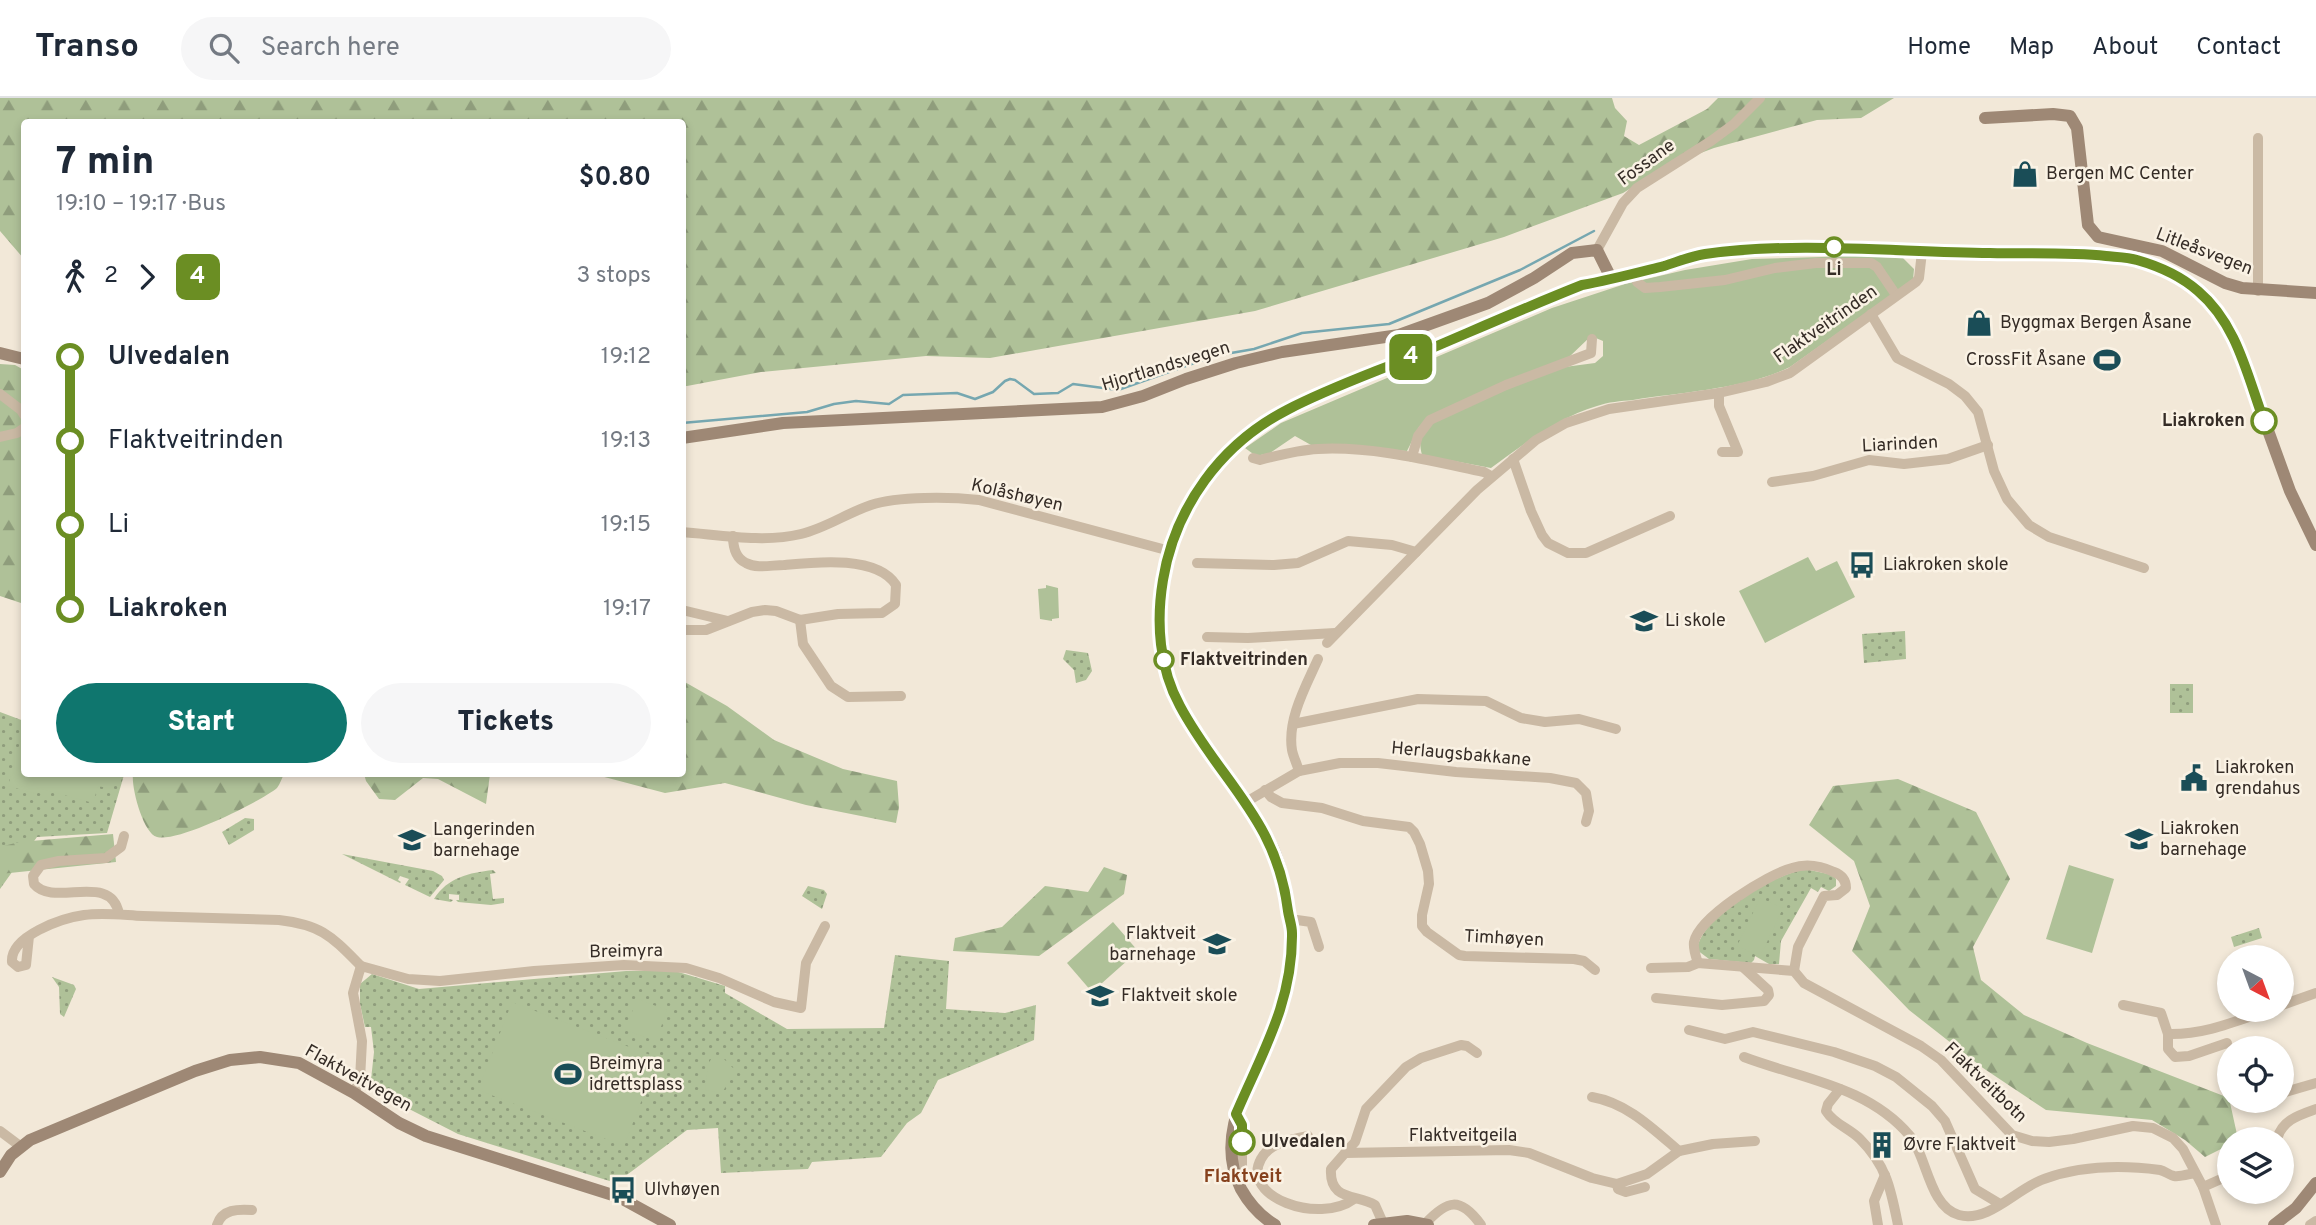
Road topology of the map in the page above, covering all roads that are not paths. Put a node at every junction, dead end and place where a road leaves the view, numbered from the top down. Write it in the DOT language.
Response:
graph roads {
  1 [pos="1760,98"];
  2 [pos="1985,118"];
  3 [pos="2258,138"];
  4 [pos="1597,250"];
  5 [pos="1922,252"];
  6 [pos="1612,280"];
  7 [pos="1637,282"];
  8 [pos="2258,291"];
  9 [pos="2316,293"];
  10 [pos="1896,295"];
  11 [pos="1871,314"];
  12 [pos="1592,339"];
  13 [pos="0,353"];
  14 [pos="21,358"];
  15 [pos="1719,393"];
  16 [pos="0,394"];
  17 [pos="21,410"];
  18 [pos="21,430"];
  19 [pos="0,437"];
  20 [pos="686,437"];
  21 [pos="1988,445"];
  22 [pos="1722,452"];
  23 [pos="1412,457"];
  24 [pos="1253,458"];
  25 [pos="1513,459"];
  26 [pos="1491,476"];
  27 [pos="1772,482"];
  28 [pos="1670,516"];
  29 [pos="686,532"];
  30 [pos="733,536"];
  31 [pos="2316,545"];
  32 [pos="1170,551"];
  33 [pos="1416,552"];
  34 [pos="1197,563"];
  35 [pos="2144,568"];
  36 [pos="686,611"];
  37 [pos="800,620"];
  38 [pos="728,621"];
  39 [pos="686,630"];
  40 [pos="1335,633"];
  41 [pos="1207,637"];
  42 [pos="1327,643"];
  43 [pos="1318,659"];
  44 [pos="901,696"];
  45 [pos="1293,724"];
  46 [pos="1616,729"];
  47 [pos="1299,771"];
  48 [pos="1265,790"];
  49 [pos="1246,802"];
  50 [pos="1586,822"];
  51 [pos="124,835"];
  52 [pos="119,914"];
  53 [pos="1290,919"];
  54 [pos="825,926"];
  55 [pos="29,936"];
  56 [pos="1319,947"];
  57 [pos="1,950"];
  58 [pos="14,950"];
  59 [pos="1698,963"];
  60 [pos="361,966"];
  61 [pos="1651,968"];
  62 [pos="1744,968"];
  63 [pos="1595,970"];
  64 [pos="1794,971"];
  65 [pos="2316,993"];
  66 [pos="1656,998"];
  67 [pos="2294,1001"];
  68 [pos="2123,1005"];
  69 [pos="2234,1022"];
  70 [pos="1689,1030"];
  71 [pos="2168,1034"];
  72 [pos="2217,1046"];
  73 [pos="1476,1053"];
  74 [pos="1744,1057"];
  75 [pos="2316,1083"];
  76 [pos="1840,1089"];
  77 [pos="2294,1089"];
  78 [pos="354,1093"];
  79 [pos="1591,1097"];
  80 [pos="2316,1109"];
  81 [pos="2282,1127"];
  82 [pos="0,1131"];
  83 [pos="1308,1136"];
  84 [pos="1755,1141"];
  85 [pos="20,1146"];
  86 [pos="1679,1151"];
  87 [pos="1345,1153"];
  88 [pos="0,1172"];
  89 [pos="2195,1173"];
  90 [pos="1885,1175"];
  91 [pos="2217,1181"];
  92 [pos="2316,1182"];
  93 [pos="1617,1184"];
  94 [pos="1645,1187"];
  95 [pos="2203,1187"];
  96 [pos="1354,1199"];
  97 [pos="2000,1204"];
  98 [pos="252,1210"];
  99 [pos="1282,1212"];
  100 [pos="1339,1218"];
  101 [pos="2316,1221"];
  102 [pos="1378,1224"];
  103 [pos="1426,1224"];
  104 [pos="217,1225"];
  105 [pos="670,1225"];
  106 [pos="1275,1225"];
  107 [pos="1481,1225"];
  108 [pos="1878,1225"];
  109 [pos="1898,1225"];
  110 [pos="2216,1225"];
  111 [pos="2274,1225"];
  112 [pos="2310,1225"];
  1 -- 4 [label="street, Fossane"];
  2 -- 8 [label="main road, Litleåsvegen"];
  3 -- 8 [label="street, Litleåsvegen"];
  4 -- 6 [label="main road"];
  4 -- 20 [label="main road, Hjortlandsvegen"];
  5 -- 6 [label="main road"];
  5 -- 10 [label="street, Flaktveitrinden"];
  5 -- 31 [label="main road"];
  6 -- 32 [label="main road"];
  7 -- 10 [label="street"];
  8 -- 9 [label="main road, Litleåsvegen"];
  10 -- 11 [label="street, Flaktveitrinden"];
  11 -- 15 [label="street, Flaktveitrinden"];
  11 -- 21 [label="street"];
  12 -- 23 [label="street"];
  13 -- 14 [label="main road"];
  15 -- 22 [label="street"];
  15 -- 25 [label="street, Flaktveitrinden"];
  16 -- 17 [label="street"];
  18 -- 19 [label="street"];
  21 -- 27 [label="street, Liarinden"];
  21 -- 35 [label="street"];
  23 -- 24 [label="street"];
  23 -- 26 [label="street"];
  25 -- 26 [label="street, Flaktveitrinden"];
  25 -- 28 [label="street"];
  26 -- 33 [label="street, Flaktveitrinden"];
  29 -- 30 [label="street, Kolåshøyen"];
  30 -- 32 [label="street, Kolåshøyen"];
  30 -- 37 [label="street"];
  32 -- 49 [label="main road"];
  33 -- 34 [label="street"];
  33 -- 40 [label="street, Flaktveitrinden"];
  36 -- 38 [label="street"];
  37 -- 38 [label="street"];
  37 -- 44 [label="street"];
  38 -- 39 [label="street"];
  40 -- 41 [label="street"];
  40 -- 42 [label="street, Flaktveitrinden"];
  43 -- 45 [label="street"];
  45 -- 46 [label="street"];
  45 -- 47 [label="street"];
  47 -- 48 [label="street, Herlaugsbakkane"];
  47 -- 50 [label="street, Herlaugsbakkane"];
  48 -- 49 [label="street, Herlaugsbakkane"];
  48 -- 63 [label="street, Timhøyen"];
  49 -- 53 [label="main road"];
  51 -- 52 [label="street"];
  52 -- 55 [label="street, Breimyra"];
  52 -- 60 [label="street, Breimyra"];
  53 -- 56 [label="street"];
  53 -- 106 [label="main road"];
  54 -- 60 [label="street, Breimyra"];
  55 -- 58 [label="street, Breimyra"];
  55 -- 58 [label="street"];
  57 -- 58 [label="street"];
  59 -- 61 [label="street"];
  59 -- 62 [label="street"];
  59 -- 64 [label="street"];
  60 -- 78 [label="street"];
  62 -- 64 [label="street"];
  62 -- 66 [label="street"];
  64 -- 89 [label="street, Flaktveitbotn"];
  65 -- 67 [label="street"];
  68 -- 71 [label="street"];
  69 -- 71 [label="street"];
  70 -- 97 [label="street"];
  71 -- 72 [label="street"];
  73 -- 87 [label="street"];
  74 -- 76 [label="street"];
  75 -- 77 [label="street"];
  76 -- 90 [label="street"];
  76 -- 97 [label="street"];
  78 -- 85 [label="main road, Flaktveitvegen"];
  78 -- 105 [label="main road, Flaktveitvegen"];
  79 -- 86 [label="street"];
  80 -- 81 [label="street"];
  82 -- 85 [label="street"];
  83 -- 99 [label="street"];
  84 -- 86 [label="street"];
  85 -- 88 [label="main road, Flaktveitvegen"];
  86 -- 93 [label="street"];
  87 -- 93 [label="street, Flaktveitgeila"];
  87 -- 96 [label="street"];
  89 -- 95 [label="street, Flaktveitbotn"];
  89 -- 97 [label="street"];
  90 -- 108 [label="street"];
  90 -- 109 [label="street"];
  91 -- 95 [label="street"];
  92 -- 111 [label="main road"];
  93 -- 94 [label="street, Flaktveitgeila"];
  95 -- 110 [label="street, Flaktveitbotn"];
  96 -- 100 [label="street"];
  96 -- 102 [label="street"];
  98 -- 104 [label="street"];
  101 -- 112 [label="street"];
  102 -- 103 [label="main road"];
  103 -- 107 [label="street"];
}
